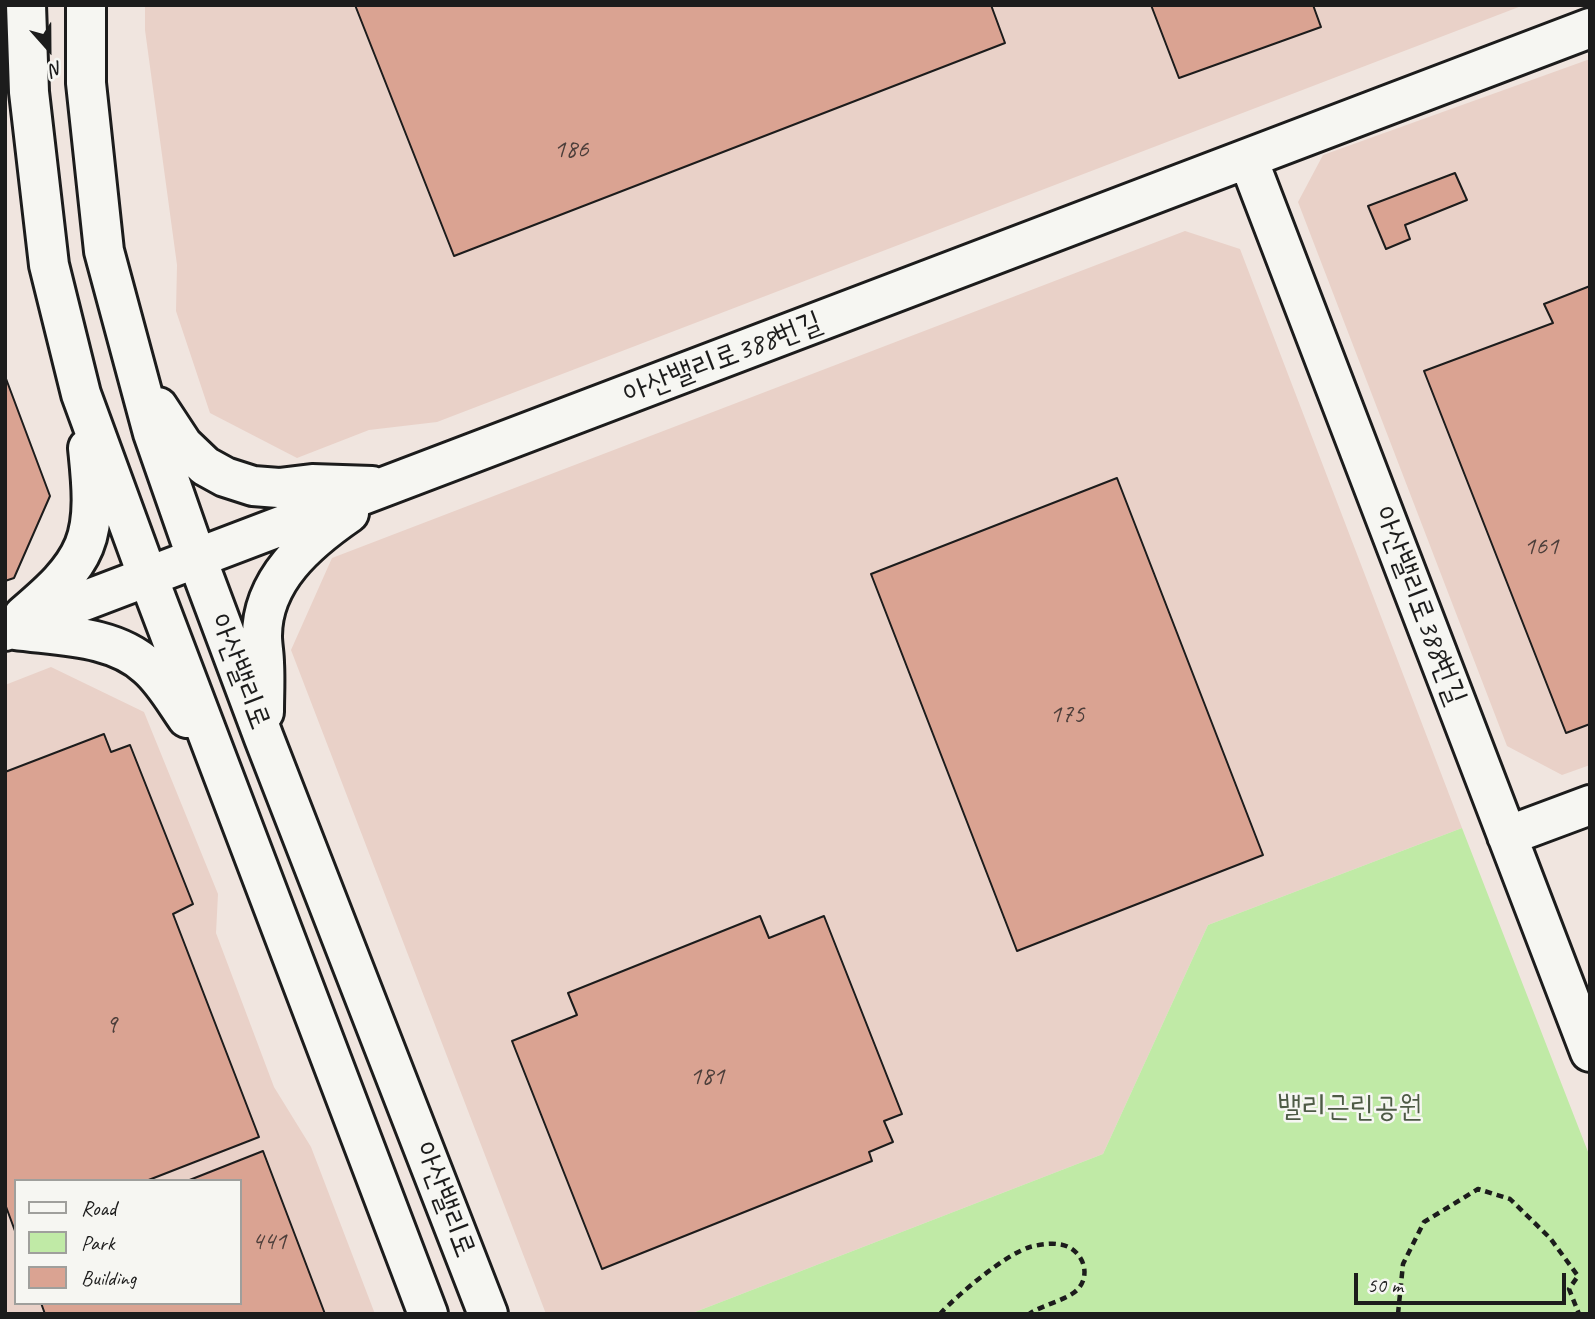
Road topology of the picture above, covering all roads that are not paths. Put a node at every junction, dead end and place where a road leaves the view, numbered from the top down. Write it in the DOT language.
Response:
graph roads {
  1 [pos="26,5"];
  2 [pos="86,5"];
  3 [pos="1590,28"];
  4 [pos="1248,159"];
  5 [pos="136,374"];
  6 [pos="81,394"];
  7 [pos="388,486"];
  8 [pos="197,559"];
  9 [pos="148,577"];
  10 [pos="7,630"];
  11 [pos="264,738"];
  12 [pos="216,758"];
  13 [pos="1590,806"];
  14 [pos="1507,836"];
  15 [pos="1590,1052"];
  16 [pos="428,1314"];
  17 [pos="488,1314"];
  1 -- 6 [label="street, 아산밸리로"];
  2 -- 5 [label="street, 아산밸리로"];
  3 -- 4 [label="street, 아산밸리로388번길"];
  4 -- 7 [label="street, 아산밸리로388번길"];
  4 -- 14 [label="street, 아산밸리로388번길"];
  5 -- 7 [label="street"];
  5 -- 8 [label="street, 아산밸리로"];
  6 -- 9 [label="street, 아산밸리로"];
  6 -- 10 [label="street"];
  7 -- 8 [label="street, 아산밸리로388번길"];
  7 -- 11 [label="street"];
  8 -- 9 [label="street, 아산밸리로388번길"];
  8 -- 11 [label="street, 아산밸리로"];
  9 -- 10 [label="street, 아산밸리로388번길"];
  9 -- 12 [label="street, 아산밸리로"];
  10 -- 12 [label="street"];
  11 -- 17 [label="street, 아산밸리로"];
  12 -- 16 [label="street, 아산밸리로"];
  13 -- 14 [label="street"];
  14 -- 15 [label="street, 아산밸리로388번길"];
}
